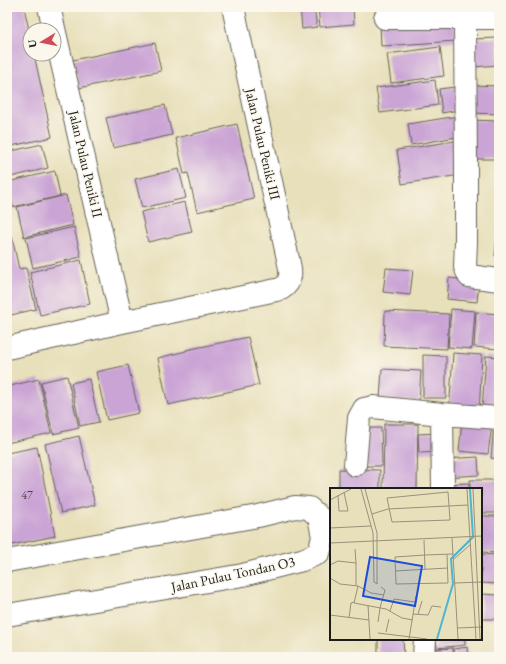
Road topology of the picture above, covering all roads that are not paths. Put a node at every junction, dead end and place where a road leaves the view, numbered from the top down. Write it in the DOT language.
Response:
graph roads {
  1 [pos="49,7"];
  2 [pos="232,7"];
  3 [pos="385,18"];
  4 [pos="465,18"];
  5 [pos="499,18"];
  6 [pos="499,280"];
  7 [pos="122,322"];
  8 [pos="7,348"];
  9 [pos="442,414"];
  10 [pos="499,418"];
  11 [pos="355,465"];
  12 [pos="443,488"];
  13 [pos="7,562"];
  14 [pos="7,615"];
  15 [pos="425,640"];
  16 [pos="424,657"];
  1 -- 7 [label="street, Jalan Pulau Peniki II"];
  2 -- 7 [label="street, Jalan Pulau Peniki III"];
  3 -- 4 [label="street"];
  4 -- 5 [label="street"];
  4 -- 6 [label="street"];
  7 -- 8 [label="street"];
  9 -- 10 [label="street"];
  9 -- 11 [label="street"];
  9 -- 12 [label="street"];
  13 -- 14 [label="street, Jalan Pulau Tondan O3"];
  15 -- 16 [label="street"];
}
